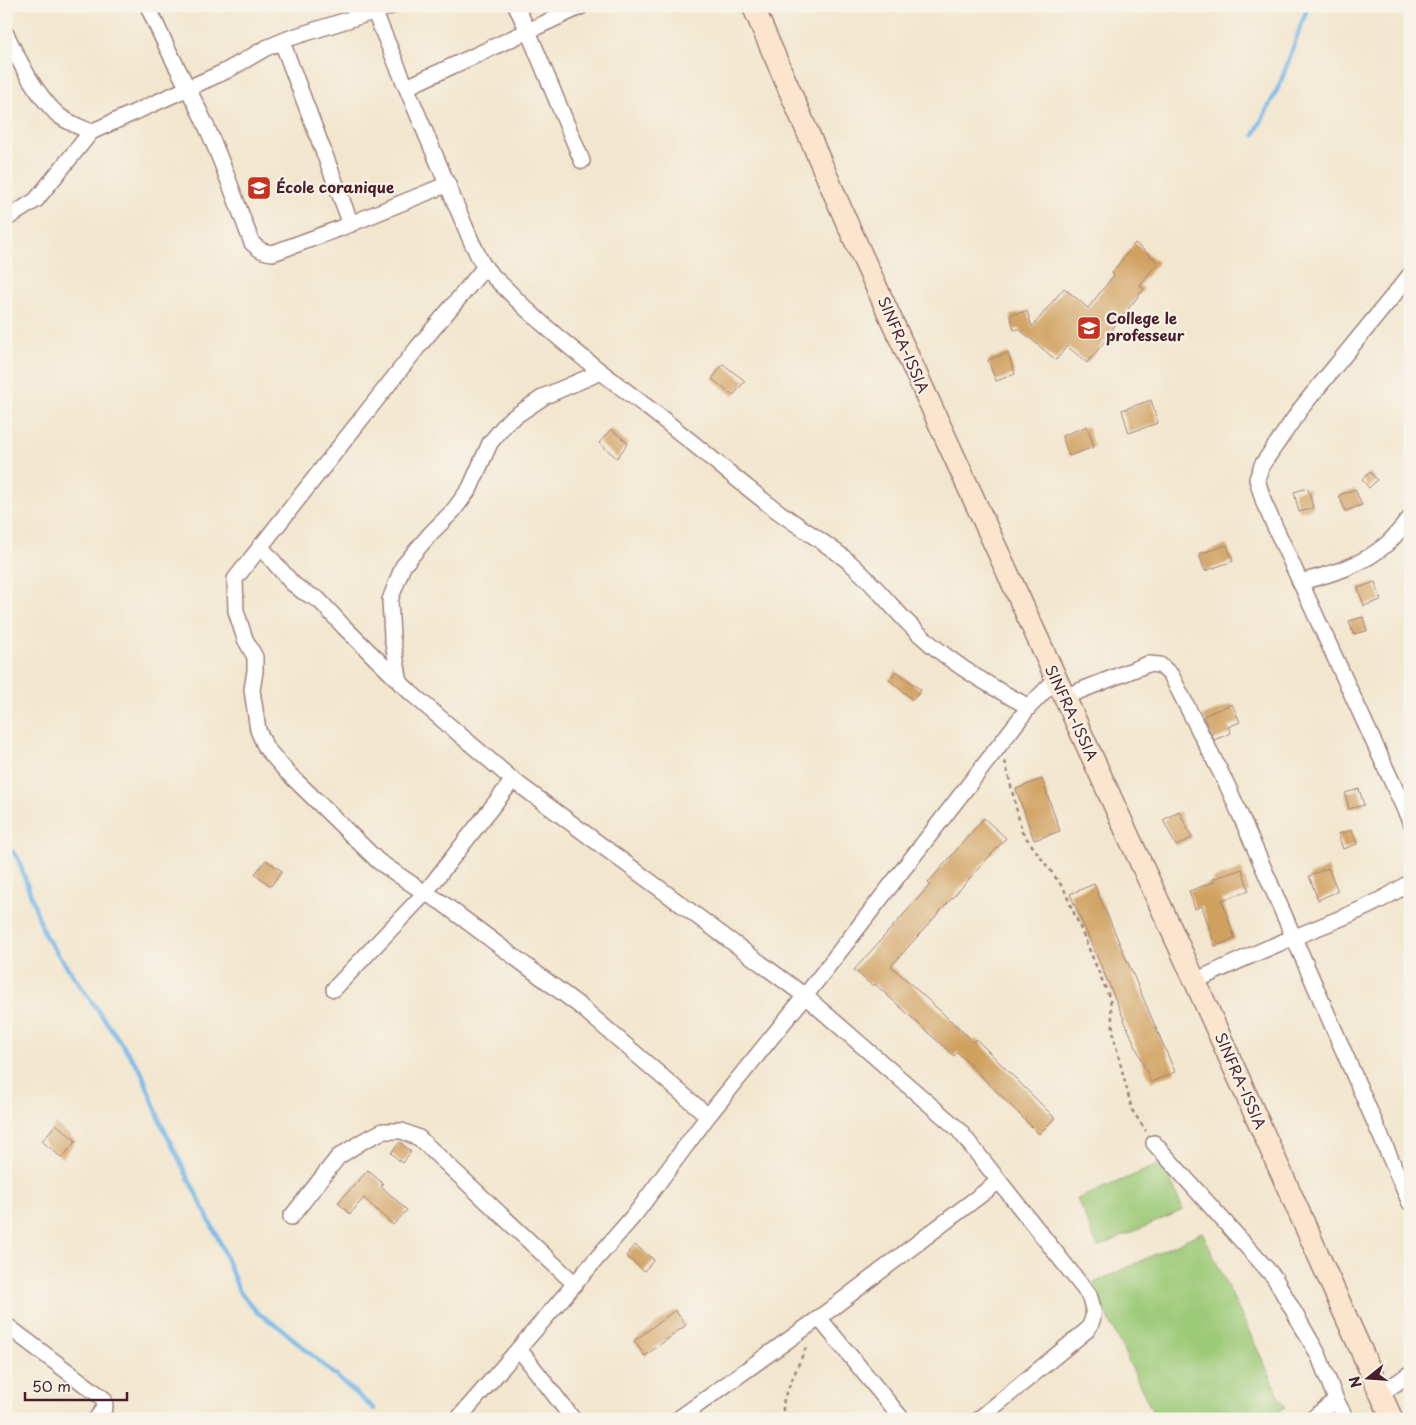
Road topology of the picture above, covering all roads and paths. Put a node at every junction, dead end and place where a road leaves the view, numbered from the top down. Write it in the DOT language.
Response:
graph roads {
  1 [pos="148,6"];
  2 [pos="392,6"];
  3 [pos="516,6"];
  4 [pos="582,6"];
  5 [pos="753,6"];
  6 [pos="373,9"];
  7 [pos="528,31"];
  8 [pos="6,34"];
  9 [pos="282,42"];
  10 [pos="407,87"];
  11 [pos="187,88"];
  12 [pos="91,132"];
  13 [pos="582,161"];
  14 [pos="448,184"];
  15 [pos="6,219"];
  16 [pos="350,224"];
  17 [pos="485,267"];
  18 [pos="1410,275"];
  19 [pos="601,372"];
  20 [pos="1410,518"];
  21 [pos="260,546"];
  22 [pos="1300,582"];
  23 [pos="400,683"];
  24 [pos="1060,689"];
  25 [pos="1028,707"];
  26 [pos="1001,744"];
  27 [pos="513,780"];
  28 [pos="1410,821"];
  29 [pos="1410,882"];
  30 [pos="425,893"];
  31 [pos="1294,937"];
  32 [pos="1194,981"];
  33 [pos="334,989"];
  34 [pos="805,996"];
  35 [pos="708,1116"];
  36 [pos="1154,1143"];
  37 [pos="999,1181"];
  38 [pos="1410,1203"];
  39 [pos="291,1217"];
  40 [pos="574,1284"];
  41 [pos="818,1318"];
  42 [pos="6,1325"];
  43 [pos="807,1344"];
  44 [pos="519,1349"];
  45 [pos="1410,1374"];
  46 [pos="1380,1394"];
  47 [pos="1336,1400"];
  48 [pos="96,1419"];
  49 [pos="458,1419"];
  50 [pos="573,1419"];
  51 [pos="678,1419"];
  52 [pos="782,1419"];
  53 [pos="902,1419"];
  54 [pos="979,1419"];
  55 [pos="1312,1419"];
  56 [pos="1346,1419"];
  57 [pos="1392,1419"];
  1 -- 11 [label="street"];
  2 -- 6 [label="street"];
  3 -- 7 [label="street"];
  4 -- 7 [label="street"];
  5 -- 24 [label="main road, SINFRA-ISSIA"];
  6 -- 9 [label="street"];
  6 -- 10 [label="street"];
  7 -- 10 [label="street"];
  7 -- 13 [label="street"];
  8 -- 12 [label="street"];
  9 -- 11 [label="street"];
  9 -- 16 [label="street"];
  10 -- 14 [label="street"];
  11 -- 12 [label="street"];
  11 -- 16 [label="street"];
  12 -- 15 [label="street"];
  14 -- 16 [label="street"];
  14 -- 17 [label="street"];
  17 -- 19 [label="street"];
  17 -- 21 [label="street"];
  18 -- 22 [label="street"];
  19 -- 23 [label="street"];
  19 -- 25 [label="street"];
  20 -- 22 [label="street"];
  21 -- 23 [label="street"];
  21 -- 30 [label="street"];
  22 -- 28 [label="street"];
  23 -- 27 [label="street"];
  24 -- 25 [label="street"];
  24 -- 31 [label="street"];
  24 -- 32 [label="main road, SINFRA-ISSIA"];
  25 -- 26 [label="street"];
  26 -- 34 [label="street"];
  26 -- 36 [label="path"];
  27 -- 30 [label="street"];
  27 -- 34 [label="street"];
  29 -- 31 [label="street"];
  30 -- 33 [label="street"];
  30 -- 35 [label="street"];
  31 -- 32 [label="street"];
  31 -- 38 [label="street"];
  32 -- 46 [label="main road, SINFRA-ISSIA"];
  34 -- 35 [label="street"];
  34 -- 37 [label="street"];
  35 -- 40 [label="street"];
  36 -- 47 [label="street"];
  37 -- 41 [label="street"];
  37 -- 54 [label="street"];
  39 -- 40 [label="street"];
  40 -- 44 [label="street"];
  41 -- 51 [label="street"];
  41 -- 53 [label="street"];
  42 -- 48 [label="street"];
  43 -- 52 [label="path"];
  44 -- 49 [label="street"];
  44 -- 50 [label="street"];
  45 -- 46 [label="street"];
  46 -- 57 [label="main road, SINFRA-ISSIA"];
  47 -- 55 [label="street"];
  47 -- 56 [label="street"];
}
